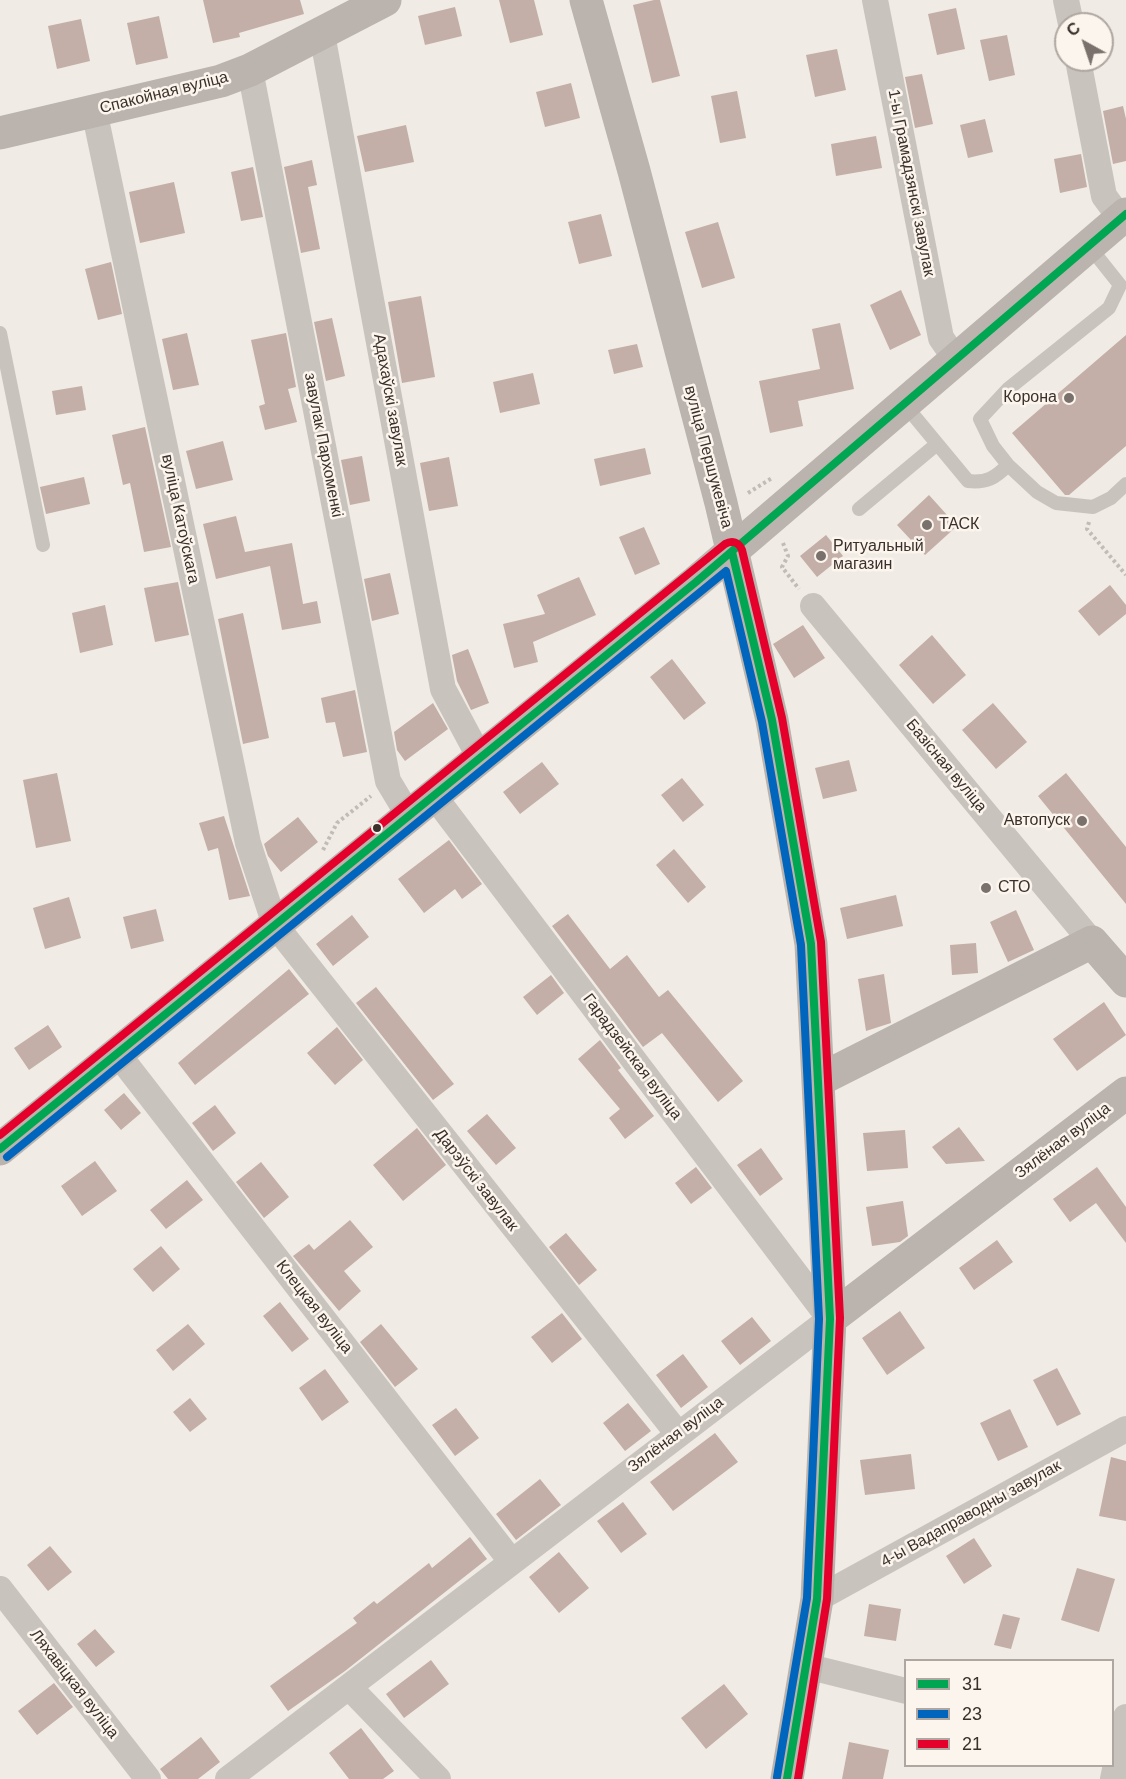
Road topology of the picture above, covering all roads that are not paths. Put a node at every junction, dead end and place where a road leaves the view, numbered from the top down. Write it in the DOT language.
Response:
graph roads {
  1 [pos="385,0"];
  2 [pos="586,0"];
  3 [pos="874,0"];
  4 [pos="322,34"];
  5 [pos="250,70"];
  6 [pos="1079,72"];
  7 [pos="94,110"];
  8 [pos="0,134"];
  9 [pos="1123,216"];
  10 [pos="1089,246"];
  11 [pos="1123,291"];
  12 [pos="0,333"];
  13 [pos="957,360"];
  14 [pos="905,405"];
  15 [pos="937,444"];
  16 [pos="1008,465"];
  17 [pos="1126,484"];
  18 [pos="860,509"];
  19 [pos="43,545"];
  20 [pos="732,552"];
  21 [pos="813,606"];
  22 [pos="480,758"];
  23 [pos="434,796"];
  24 [pos="409,816"];
  25 [pos="275,925"];
  26 [pos="1092,942"];
  27 [pos="1126,981"];
  28 [pos="117,1053"];
  29 [pos="819,1080"];
  30 [pos="1126,1093"];
  31 [pos="0,1149"];
  32 [pos="830,1319"];
  33 [pos="1126,1430"];
  34 [pos="678,1434"];
  35 [pos="511,1561"];
  36 [pos="0,1589"];
  37 [pos="817,1599"];
  38 [pos="806,1666"];
  39 [pos="349,1687"];
  40 [pos="904,1690"];
  41 [pos="1126,1717"];
  42 [pos="1120,1744"];
  43 [pos="148,1779"];
  44 [pos="228,1779"];
  45 [pos="438,1779"];
  46 [pos="787,1779"];
  47 [pos="1113,1779"];
  1 -- 4 [label="main road, Спакойная вуліца"];
  2 -- 20 [label="main road, вуліца Першукевіча"];
  3 -- 13 [label="street, 1-ы Грамадзянскі завулак"];
  4 -- 5 [label="main road, Спакойная вуліца"];
  4 -- 22 [label="street, Адахаўскі завулак"];
  5 -- 7 [label="main road, Спакойная вуліца"];
  5 -- 24 [label="street, завулак Пархоменкі"];
  6 -- 9 [label="street"];
  7 -- 8 [label="main road, Спакойная вуліца"];
  7 -- 25 [label="street, вуліца Катоўскага"];
  9 -- 10 [label="main road"];
  10 -- 11 [label="lane"];
  10 -- 13 [label="main road"];
  11 -- 16 [label="lane"];
  12 -- 19 [label="lane"];
  13 -- 14 [label="main road"];
  14 -- 15 [label="lane"];
  14 -- 20 [label="main road"];
  15 -- 16 [label="lane"];
  15 -- 18 [label="lane"];
  16 -- 17 [label="lane"];
  20 -- 22 [label="main road"];
  20 -- 29 [label="main road, вуліца Першукевіча"];
  21 -- 26 [label="street, Базісная вуліца"];
  22 -- 23 [label="main road"];
  23 -- 24 [label="main road"];
  23 -- 32 [label="street, Гарадзейская вуліца"];
  24 -- 25 [label="main road"];
  25 -- 28 [label="main road"];
  25 -- 34 [label="street, Дарэўскі завулак"];
  26 -- 27 [label="main road, Базісная вуліца"];
  26 -- 29 [label="main road"];
  28 -- 31 [label="main road"];
  28 -- 35 [label="street, Клецкая вуліца"];
  29 -- 32 [label="main road, вуліца Першукевіча"];
  30 -- 32 [label="main road, Зялёная вуліца"];
  32 -- 34 [label="street, Зялёная вуліца"];
  32 -- 37 [label="main road, вуліца Першукевіча"];
  33 -- 37 [label="street, 4-ы Вадаправодны завулак"];
  34 -- 35 [label="street, Зялёная вуліца"];
  35 -- 39 [label="street, Зялёная вуліца"];
  36 -- 43 [label="street, Ляхавіцкая вуліца"];
  37 -- 38 [label="main road, вуліца Першукевіча"];
  38 -- 40 [label="street"];
  38 -- 46 [label="main road, вуліца Першукевіча"];
  39 -- 44 [label="street, Зялёная вуліца"];
  39 -- 45 [label="street"];
  41 -- 42 [label="street"];
  42 -- 47 [label="street"];
}
